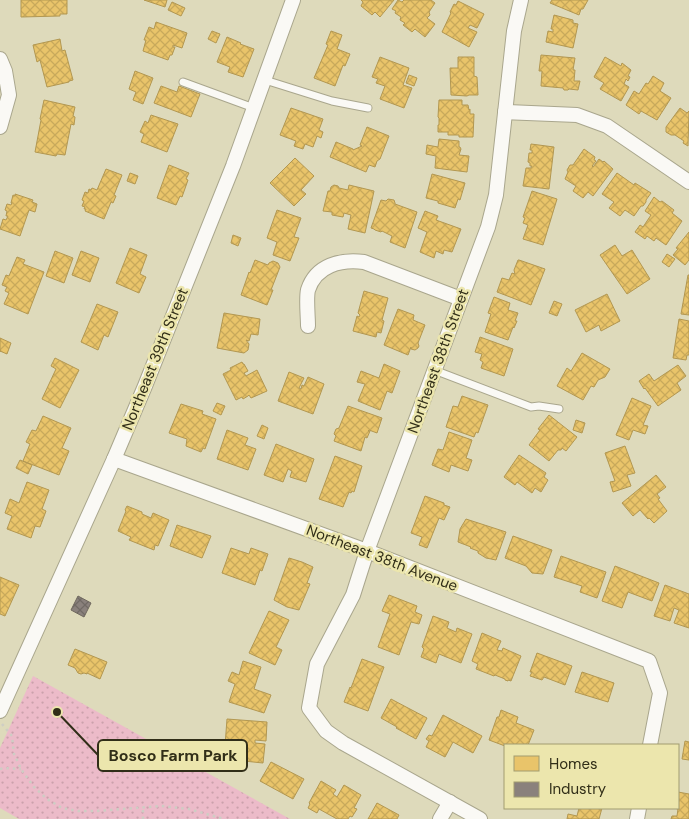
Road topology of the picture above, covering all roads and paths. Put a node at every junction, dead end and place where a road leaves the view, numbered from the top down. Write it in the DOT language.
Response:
graph roads {
  1 [pos="294,0"];
  2 [pos="521,0"];
  3 [pos="0,59"];
  4 [pos="265,80"];
  5 [pos="183,82"];
  6 [pos="254,108"];
  7 [pos="368,108"];
  8 [pos="505,112"];
  9 [pos="0,127"];
  10 [pos="689,182"];
  11 [pos="461,299"];
  12 [pos="308,326"];
  13 [pos="434,370"];
  14 [pos="558,409"];
  15 [pos="114,459"];
  16 [pos="367,551"];
  17 [pos="3,690"];
  18 [pos="0,711"];
  19 [pos="0,721"];
  20 [pos="650,744"];
  21 [pos="0,769"];
  22 [pos="21,769"];
  23 [pos="450,802"];
  24 [pos="144,808"];
  25 [pos="143,819"];
  26 [pos="224,819"];
  27 [pos="440,819"];
  28 [pos="480,819"];
  1 -- 4 [label="street, Northeast 39th Street"];
  2 -- 8 [label="street, Northeast 38th Street"];
  3 -- 9 [label="street"];
  4 -- 6 [label="street, Northeast 39th Street"];
  4 -- 7 [label="lane"];
  5 -- 6 [label="lane"];
  6 -- 15 [label="street, Northeast 39th Street"];
  8 -- 10 [label="street"];
  8 -- 11 [label="street, Northeast 38th Street"];
  11 -- 12 [label="street"];
  11 -- 13 [label="street, Northeast 38th Street"];
  13 -- 14 [label="lane"];
  13 -- 16 [label="street, Northeast 38th Street"];
  15 -- 16 [label="street, Northeast 38th Avenue"];
  15 -- 17 [label="street, Northeast 39th Street"];
  16 -- 20 [label="street, Northeast 38th Avenue"];
  16 -- 23 [label="street, Northeast 38th Street"];
  17 -- 18 [label="street, Northeast 39th Street"];
  19 -- 22 [label="path"];
  21 -- 22 [label="path"];
  22 -- 24 [label="path"];
  23 -- 27 [label="street"];
  23 -- 28 [label="street"];
  24 -- 25 [label="path"];
  24 -- 26 [label="path"];
}
